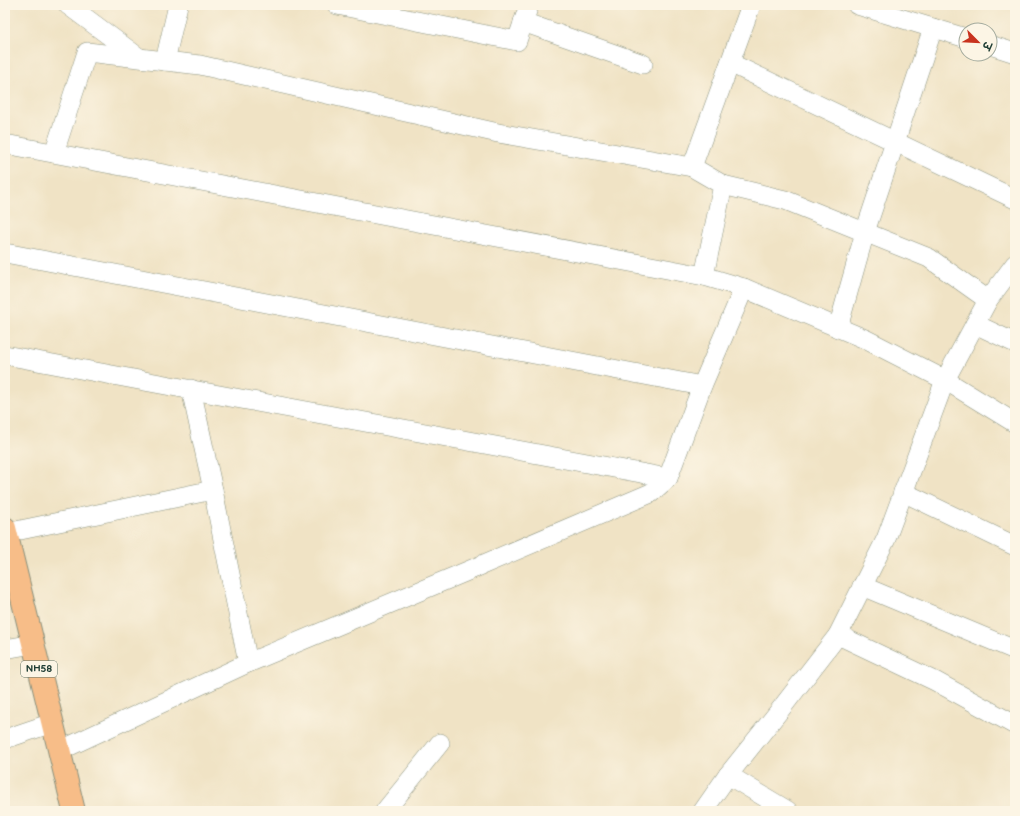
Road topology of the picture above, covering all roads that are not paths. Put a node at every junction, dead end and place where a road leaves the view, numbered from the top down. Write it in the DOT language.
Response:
graph roads {
  1 [pos="68,5"];
  2 [pos="178,5"];
  3 [pos="337,5"];
  4 [pos="751,5"];
  5 [pos="857,5"];
  6 [pos="526,14"];
  7 [pos="933,28"];
  8 [pos="958,36"];
  9 [pos="998,48"];
  10 [pos="1015,53"];
  11 [pos="140,58"];
  12 [pos="165,61"];
  13 [pos="730,63"];
  14 [pos="643,64"];
  15 [pos="896,141"];
  16 [pos="5,144"];
  17 [pos="54,153"];
  18 [pos="692,167"];
  19 [pos="723,185"];
  20 [pos="1015,199"];
  21 [pos="865,232"];
  22 [pos="5,252"];
  23 [pos="1015,264"];
  24 [pos="704,276"];
  25 [pos="744,288"];
  26 [pos="988,300"];
  27 [pos="975,324"];
  28 [pos="838,328"];
  29 [pos="1015,343"];
  30 [pos="5,355"];
  31 [pos="945,380"];
  32 [pos="702,386"];
  33 [pos="191,389"];
  34 [pos="1015,423"];
  35 [pos="668,478"];
  36 [pos="213,490"];
  37 [pos="903,492"];
  38 [pos="6,530"];
  39 [pos="1015,546"];
  40 [pos="862,586"];
  41 [pos="838,635"];
  42 [pos="33,644"];
  43 [pos="5,649"];
  44 [pos="1015,650"];
  45 [pos="248,663"];
  46 [pos="52,723"];
  47 [pos="1015,725"];
  48 [pos="5,739"];
  49 [pos="440,743"];
  50 [pos="59,751"];
  51 [pos="728,775"];
  52 [pos="74,811"];
  53 [pos="385,811"];
  54 [pos="703,811"];
  55 [pos="788,811"];
  1 -- 11 [label="street"];
  2 -- 12 [label="street"];
  3 -- 6 [label="street"];
  4 -- 13 [label="street"];
  5 -- 7 [label="street"];
  6 -- 14 [label="street"];
  7 -- 8 [label="street"];
  7 -- 15 [label="street"];
  9 -- 10 [label="street"];
  11 -- 12 [label="street"];
  11 -- 17 [label="street"];
  12 -- 18 [label="street"];
  13 -- 15 [label="street"];
  13 -- 18 [label="street"];
  15 -- 20 [label="street"];
  15 -- 21 [label="street"];
  16 -- 17 [label="street"];
  17 -- 24 [label="street"];
  18 -- 19 [label="street"];
  19 -- 21 [label="street"];
  19 -- 24 [label="street"];
  21 -- 26 [label="street"];
  21 -- 28 [label="street"];
  22 -- 32 [label="street"];
  23 -- 26 [label="street"];
  24 -- 25 [label="street"];
  25 -- 28 [label="street"];
  25 -- 32 [label="street"];
  26 -- 27 [label="street"];
  27 -- 29 [label="street"];
  27 -- 31 [label="street"];
  28 -- 31 [label="street"];
  30 -- 33 [label="street"];
  31 -- 34 [label="street"];
  31 -- 37 [label="street"];
  32 -- 35 [label="street"];
  33 -- 35 [label="street"];
  33 -- 36 [label="street"];
  35 -- 45 [label="street"];
  36 -- 38 [label="street"];
  36 -- 45 [label="street"];
  37 -- 39 [label="street"];
  37 -- 40 [label="street"];
  38 -- 42 [label="highway, NH58"];
  40 -- 41 [label="street"];
  40 -- 44 [label="street"];
  41 -- 47 [label="street"];
  41 -- 51 [label="street"];
  42 -- 43 [label="street"];
  42 -- 46 [label="highway, NH58"];
  45 -- 50 [label="street"];
  46 -- 48 [label="street"];
  46 -- 50 [label="highway, NH58"];
  49 -- 53 [label="street"];
  50 -- 52 [label="highway, NH58"];
  51 -- 54 [label="street"];
  51 -- 55 [label="street"];
}
